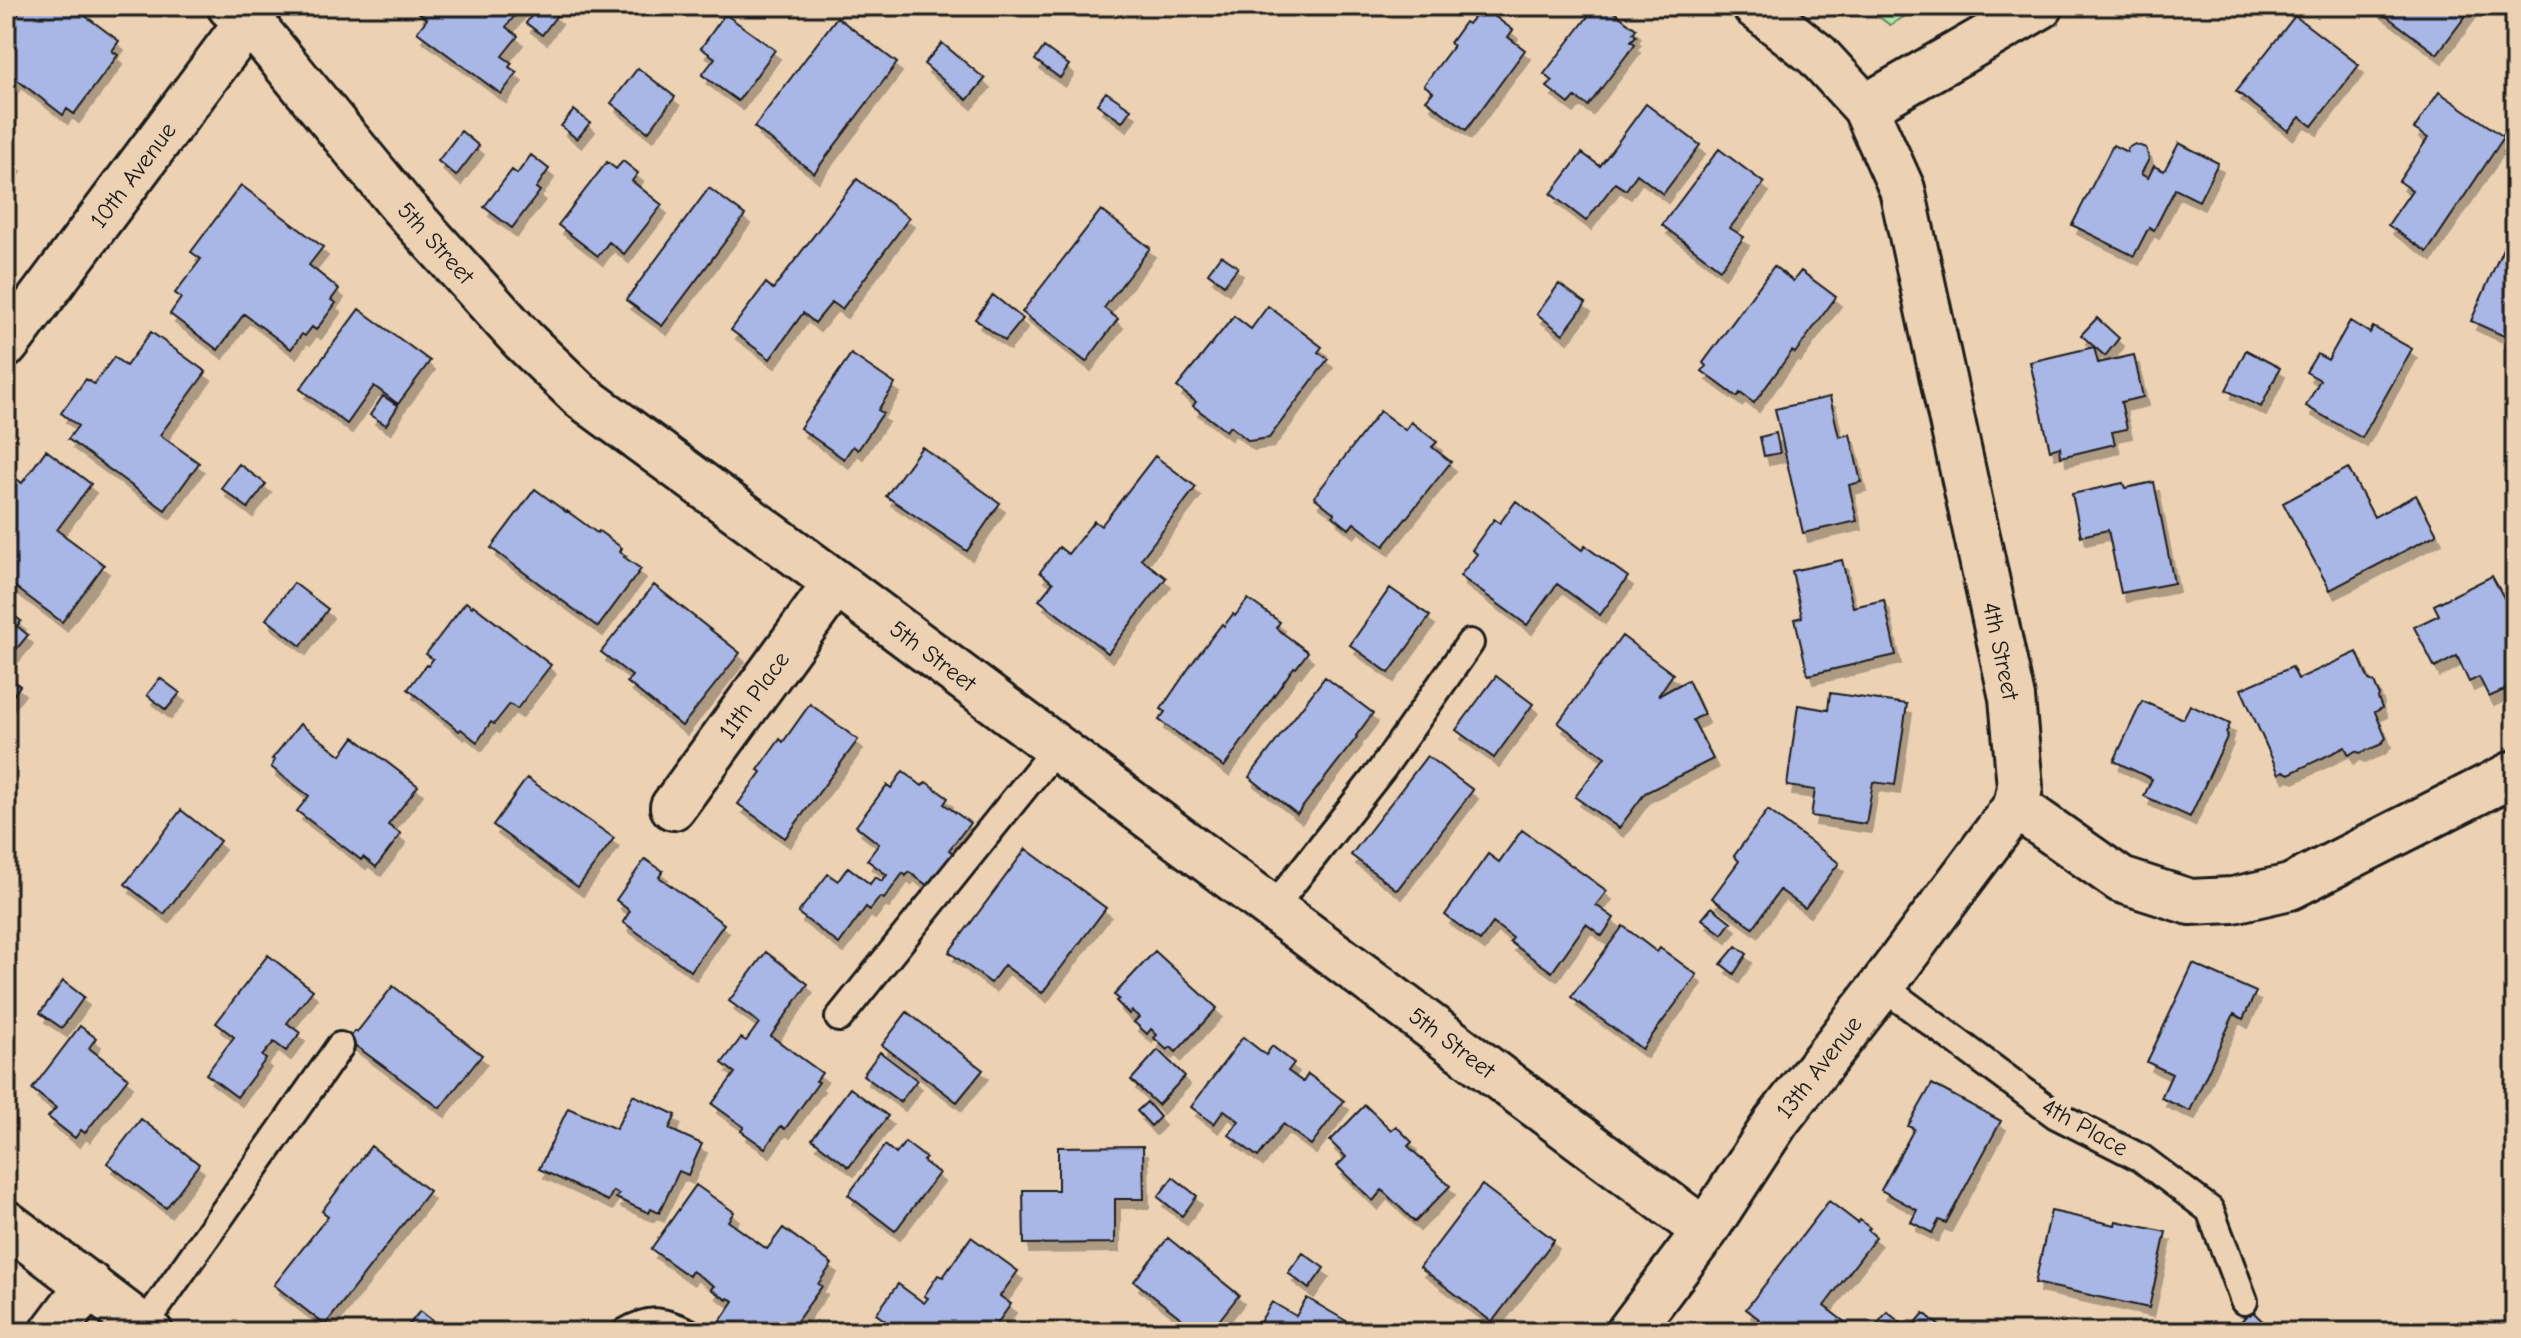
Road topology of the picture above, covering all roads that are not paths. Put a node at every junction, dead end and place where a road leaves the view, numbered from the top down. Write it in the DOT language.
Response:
graph roads {
  1 [pos="1755,6"];
  2 [pos="2041,6"];
  3 [pos="246,11"];
  4 [pos="1865,107"];
  5 [pos="6,345"];
  6 [pos="836,583"];
  7 [pos="1470,643"];
  8 [pos="1056,748"];
  9 [pos="2515,773"];
  10 [pos="2016,806"];
  11 [pos="673,807"];
  12 [pos="1272,909"];
  13 [pos="1882,986"];
  14 [pos="839,1018"];
  15 [pos="340,1046"];
  16 [pos="6,1223"];
  17 [pos="1705,1231"];
  18 [pos="89,1284"];
  19 [pos="2244,1301"];
  20 [pos="1643,1327"];
  21 [pos="147,1330"];
  22 [pos="53,1332"];
  23 [pos="626,1332"];
  24 [pos="688,1332"];
  1 -- 4 [label="street, 4th Street"];
  2 -- 4 [label="street"];
  3 -- 5 [label="street, 10th Avenue"];
  3 -- 6 [label="street, 5th Street"];
  4 -- 10 [label="street, 4th Street"];
  6 -- 8 [label="street, 5th Street"];
  6 -- 11 [label="street, 11th Place"];
  7 -- 12 [label="lane"];
  8 -- 12 [label="street, 5th Street"];
  8 -- 14 [label="lane"];
  9 -- 10 [label="street"];
  10 -- 13 [label="street, 13th Avenue"];
  12 -- 17 [label="street, 5th Street"];
  13 -- 17 [label="street, 13th Avenue"];
  13 -- 19 [label="lane, 4th Place"];
  15 -- 21 [label="lane"];
  16 -- 18 [label="street"];
  17 -- 20 [label="street, 13th Avenue"];
  18 -- 21 [label="street"];
  18 -- 22 [label="street"];
  23 -- 24 [label="lane"];
}
